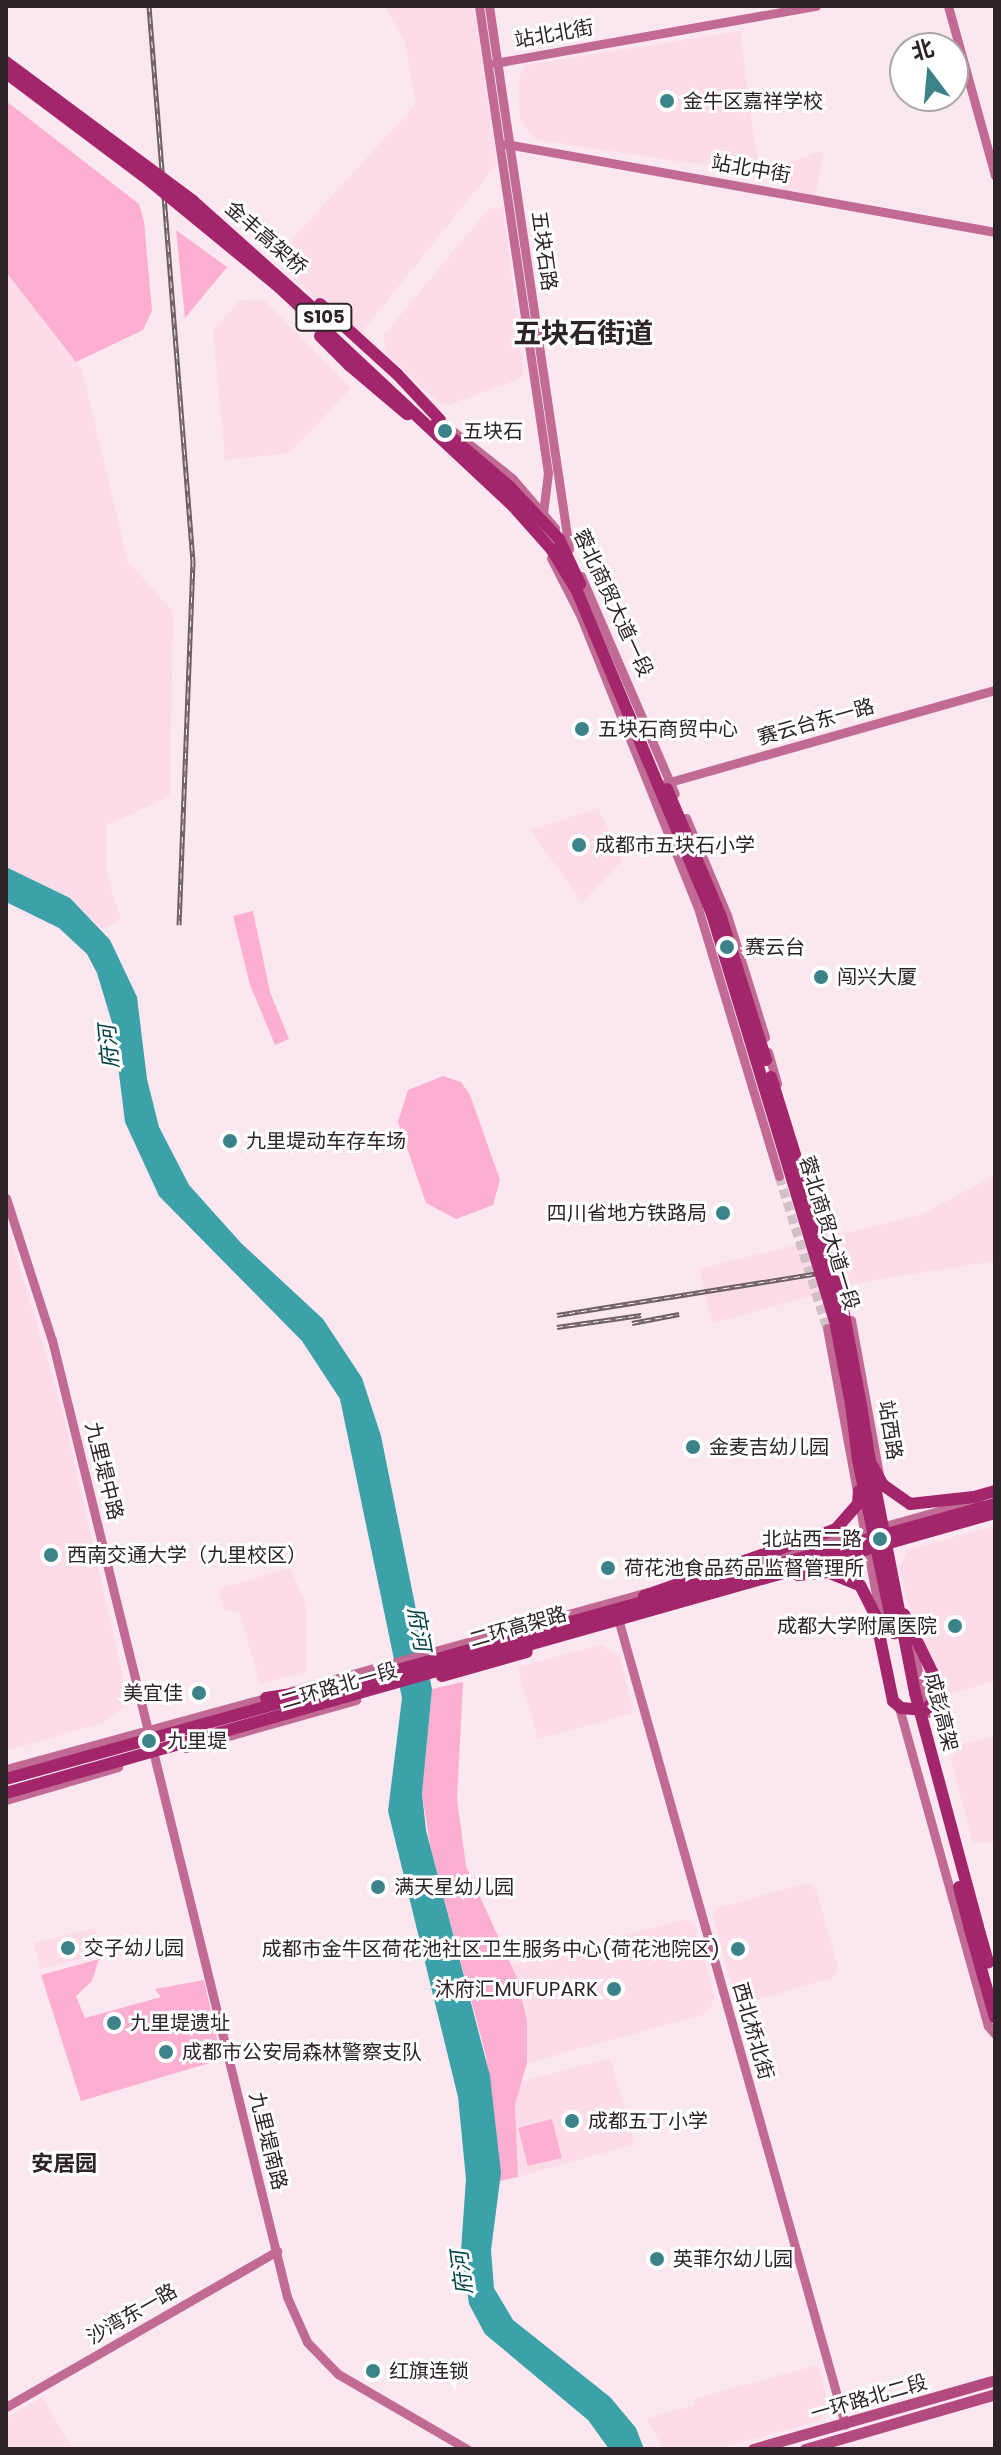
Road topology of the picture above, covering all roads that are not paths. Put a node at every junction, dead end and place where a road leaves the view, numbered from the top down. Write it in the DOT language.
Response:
graph roads {
  1 [pos="479,6"];
  2 [pos="489,6"];
  3 [pos="816,6"];
  4 [pos="948,6"];
  5 [pos="6,55"];
  6 [pos="6,62"];
  7 [pos="493,63"];
  8 [pos="6,73"];
  9 [pos="6,83"];
  10 [pos="65,107"];
  11 [pos="500,144"];
  12 [pos="511,144"];
  13 [pos="139,155"];
  14 [pos="155,176"];
  15 [pos="995,176"];
  16 [pos="171,181"];
  17 [pos="187,203"];
  18 [pos="995,232"];
  19 [pos="249,262"];
  20 [pos="407,414"];
  21 [pos="440,420"];
  22 [pos="543,511"];
  23 [pos="544,547"];
  24 [pos="569,549"];
  25 [pos="591,617"];
  26 [pos="995,690"];
  27 [pos="668,785"];
  28 [pos="647,788"];
  29 [pos="779,1176"];
  30 [pos="807,1183"];
  31 [pos="6,1198"];
  32 [pos="851,1320"];
  33 [pos="827,1328"];
  34 [pos="863,1458"];
  35 [pos="995,1493"];
  36 [pos="995,1504"];
  37 [pos="995,1516"];
  38 [pos="888,1527"];
  39 [pos="862,1533"];
  40 [pos="891,1546"];
  41 [pos="867,1553"];
  42 [pos="742,1584"];
  43 [pos="894,1594"];
  44 [pos="610,1607"];
  45 [pos="619,1623"];
  46 [pos="439,1676"];
  47 [pos="266,1698"];
  48 [pos="148,1729"];
  49 [pos="156,1756"];
  50 [pos="6,1769"];
  51 [pos="6,1779"];
  52 [pos="6,1793"];
  53 [pos="6,1800"];
  54 [pos="974,1928"];
  55 [pos="995,1969"];
  56 [pos="995,1989"];
  57 [pos="995,2018"];
  58 [pos="995,2034"];
  59 [pos="277,2251"];
  60 [pos="995,2380"];
  61 [pos="995,2394"];
  62 [pos="6,2407"];
  63 [pos="845,2424"];
  64 [pos="467,2449"];
  65 [pos="753,2449"];
  66 [pos="805,2449"];
  1 -- 7 [label="main road, 五块石路"];
  2 -- 7 [label="main road, 五块石路"];
  3 -- 7 [label="main road, 站北北街"];
  4 -- 15 [label="main road"];
  5 -- 10 [label="highway, bridge"];
  6 -- 10 [label="highway, 金丰高架桥 / S105, bridge"];
  7 -- 11 [label="main road, 五块石路"];
  7 -- 12 [label="main road, 五块石路"];
  8 -- 14 [label="highway, 金丰高架桥 / S105, bridge"];
  9 -- 14 [label="highway, bridge"];
  10 -- 17 [label="highway, 金丰高架桥 / S105, bridge"];
  11 -- 12 [label="main road, 站北中街"];
  11 -- 22 [label="main road, 五块石路"];
  12 -- 18 [label="main road, 站北中街"];
  12 -- 24 [label="main road, 五块石路"];
  13 -- 14 [label="main road"];
  14 -- 17 [label="highway, 金丰高架桥 / S105, bridge"];
  16 -- 21 [label="main road, 蓉北商贸大道一段"];
  17 -- 20 [label="highway, bridge"];
  17 -- 21 [label="highway, bridge"];
  17 -- 25 [label="highway, 金丰高架桥 / S105, bridge"];
  19 -- 20 [label="main road, 蓉北商贸大道一段"];
  20 -- 23 [label="main road, 蓉北商贸大道一段"];
  21 -- 22 [label="main road, 蓉北商贸大道一段"];
  22 -- 23 [label="main road, 五块石路"];
  22 -- 24 [label="main road, 蓉北商贸大道一段"];
  23 -- 28 [label="main road, 蓉北商贸大道一段"];
  24 -- 27 [label="main road, 蓉北商贸大道一段"];
  25 -- 27 [label="highway"];
  25 -- 34 [label="highway, 蓉北商贸大道一段, bridge"];
  26 -- 27 [label="main road, 赛云台东一路"];
  27 -- 28 [label="main road, 赛云台东一路"];
  27 -- 30 [label="main road, 蓉北商贸大道一段"];
  27 -- 34 [label="highway, 蓉北商贸大道一段, bridge"];
  28 -- 29 [label="main road, 蓉北商贸大道一段"];
  31 -- 48 [label="main road, 九里堤中路"];
  32 -- 38 [label="main road, 站西路"];
  33 -- 39 [label="main road"];
  34 -- 35 [label="highway, bridge"];
  34 -- 43 [label="highway, 成彭高架, bridge"];
  34 -- 44 [label="highway, bridge"];
  34 -- 54 [label="highway, 成彭高架, bridge"];
  35 -- 38 [label="main road, 二环路北一段"];
  36 -- 44 [label="highway, 二环高架路, bridge"];
  37 -- 40 [label="main road, 二环路北一段"];
  37 -- 42 [label="highway, 二环高架路, bridge"];
  38 -- 39 [label="main road, 二环路北一段"];
  38 -- 40 [label="main road, 站西路"];
  39 -- 41 [label="main road"];
  39 -- 44 [label="main road, 二环路北一段"];
  40 -- 41 [label="main road, 二环路北一段"];
  40 -- 55 [label="main road"];
  41 -- 45 [label="main road, 二环路北一段"];
  41 -- 58 [label="main road"];
  42 -- 43 [label="highway, bridge"];
  42 -- 46 [label="highway, bridge"];
  42 -- 52 [label="highway, 二环高架路, bridge"];
  43 -- 54 [label="highway, 成彭高架, bridge"];
  44 -- 45 [label="main road, 西北桥北街"];
  44 -- 47 [label="main road, 二环路北一段"];
  44 -- 47 [label="highway, bridge"];
  44 -- 51 [label="highway, 二环高架路, bridge"];
  45 -- 46 [label="main road, 二环路北一段"];
  45 -- 63 [label="main road, 西北桥北街"];
  46 -- 49 [label="main road, 二环路北一段, bridge"];
  47 -- 48 [label="main road, 二环路北一段"];
  48 -- 49 [label="main road, 九里堤中路"];
  48 -- 50 [label="main road, 二环路北一段"];
  49 -- 53 [label="main road, 二环路北一段"];
  49 -- 59 [label="main road, 九里堤南路"];
  54 -- 56 [label="highway"];
  54 -- 57 [label="highway"];
  59 -- 62 [label="main road, 沙湾东一路"];
  59 -- 64 [label="main road, 九里堤南路"];
  60 -- 63 [label="main road, 一环路北二段"];
  61 -- 66 [label="main road, 一环路北二段"];
  63 -- 65 [label="main road, 一环路北二段"];
}
